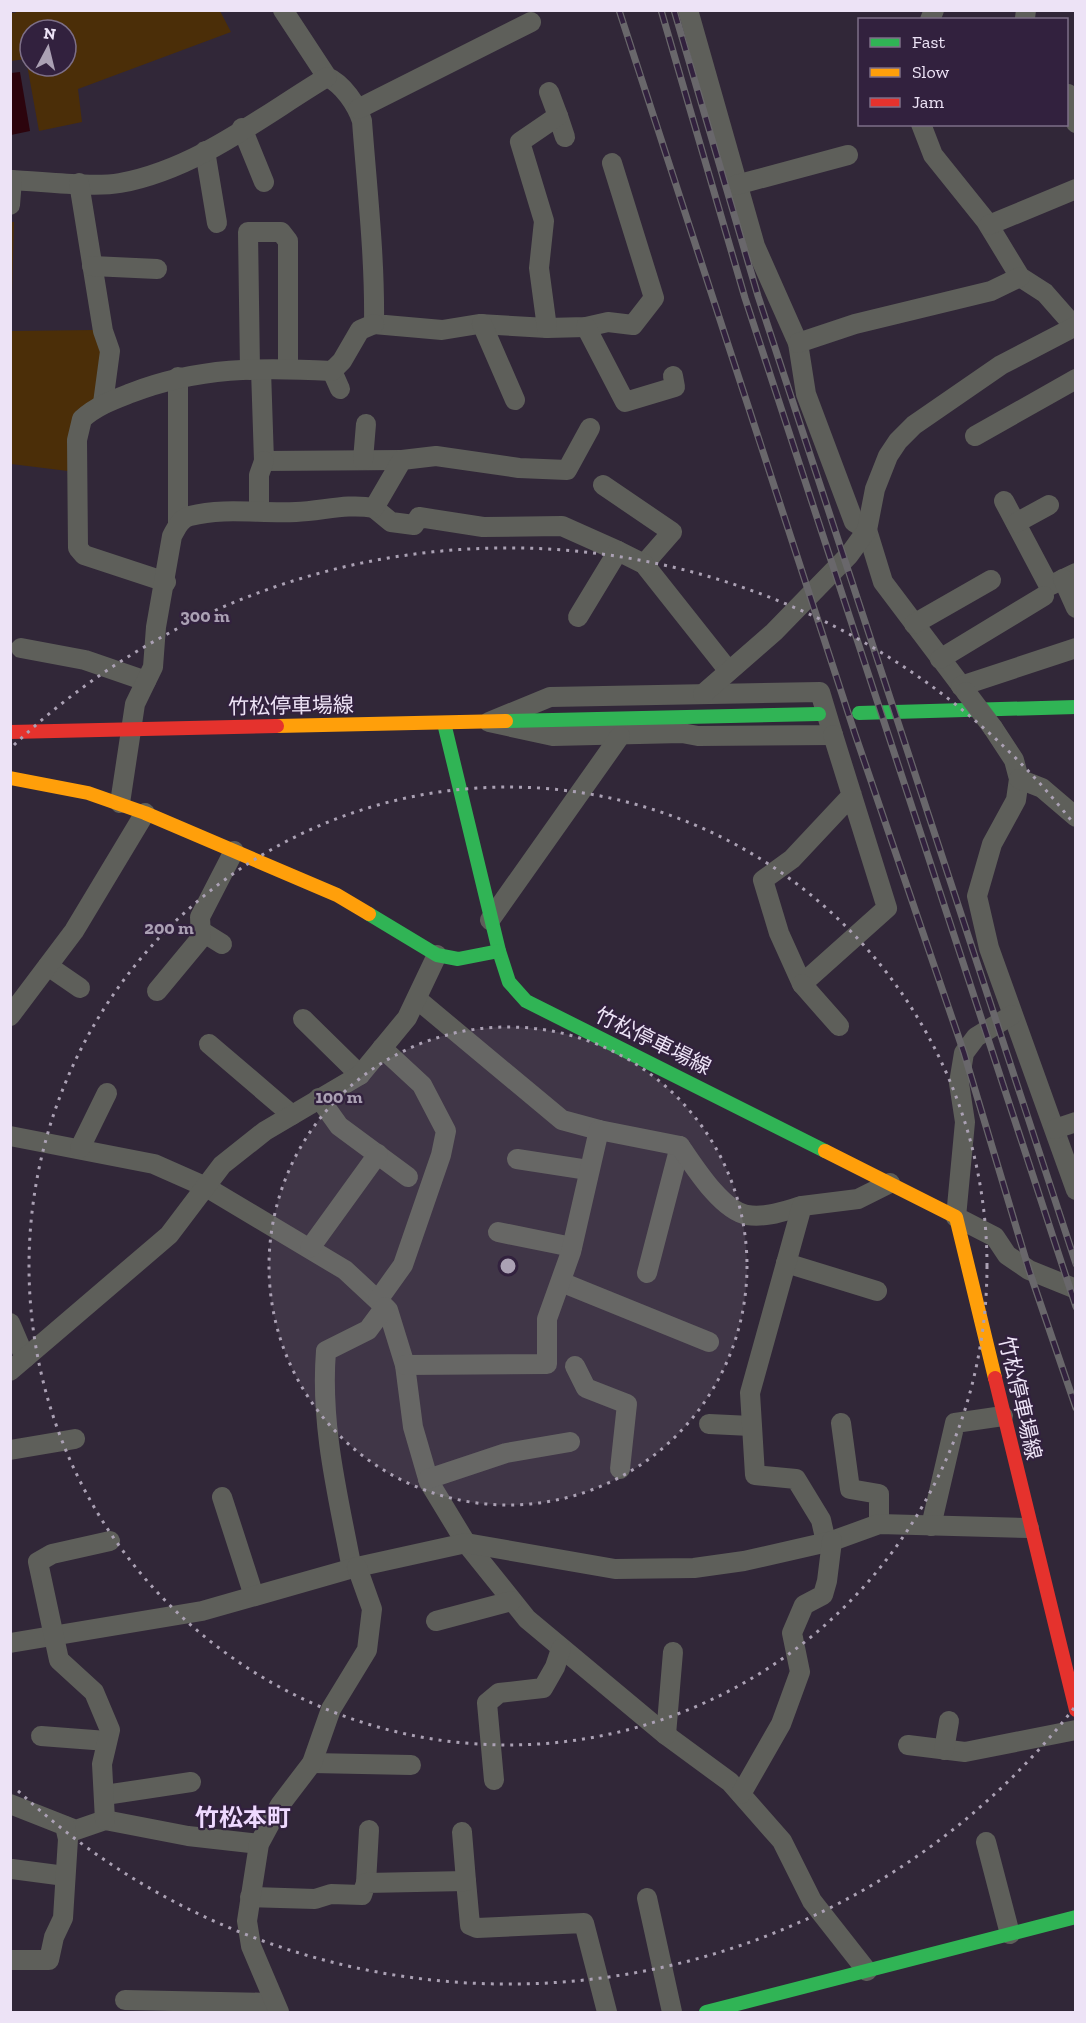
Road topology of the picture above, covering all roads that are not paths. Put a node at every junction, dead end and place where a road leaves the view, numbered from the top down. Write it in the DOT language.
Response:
graph roads {
  1 [pos="283,10"];
  2 [pos="688,10"];
  3 [pos="531,22"];
  4 [pos="327,76"];
  5 [pos="549,92"];
  6 [pos="1068,94"];
  7 [pos="358,109"];
  8 [pos="558,116"];
  9 [pos="1076,123"];
  10 [pos="922,126"];
  11 [pos="242,129"];
  12 [pos="565,137"];
  13 [pos="206,151"];
  14 [pos="848,155"];
  15 [pos="612,163"];
  16 [pos="11,180"];
  17 [pos="264,182"];
  18 [pos="79,183"];
  19 [pos="736,185"];
  20 [pos="1076,189"];
  21 [pos="10,205"];
  22 [pos="217,223"];
  23 [pos="989,225"];
  24 [pos="92,266"];
  25 [pos="157,269"];
  26 [pos="1020,278"];
  27 [pos="374,324"];
  28 [pos="482,324"];
  29 [pos="1075,326"];
  30 [pos="586,327"];
  31 [pos="547,328"];
  32 [pos="798,343"];
  33 [pos="288,369"];
  34 [pos="256,370"];
  35 [pos="673,376"];
  36 [pos="178,377"];
  37 [pos="1076,379"];
  38 [pos="515,400"];
  39 [pos="104,403"];
  40 [pos="366,424"];
  41 [pos="590,428"];
  42 [pos="975,436"];
  43 [pos="363,460"];
  44 [pos="402,460"];
  45 [pos="264,461"];
  46 [pos="603,485"];
  47 [pos="1004,501"];
  48 [pos="1049,505"];
  49 [pos="374,508"];
  50 [pos="259,511"];
  51 [pos="178,523"];
  52 [pos="1016,523"];
  53 [pos="867,530"];
  54 [pos="618,551"];
  55 [pos="644,564"];
  56 [pos="1069,576"];
  57 [pos="991,580"];
  58 [pos="166,582"];
  59 [pos="1044,596"];
  60 [pos="1076,608"];
  61 [pos="578,617"];
  62 [pos="914,624"];
  63 [pos="21,648"];
  64 [pos="1076,648"];
  65 [pos="940,659"];
  66 [pos="728,670"];
  67 [pos="146,681"];
  68 [pos="963,689"];
  69 [pos="703,694"];
  70 [pos="1076,707"];
  71 [pos="859,713"];
  72 [pos="819,714"];
  73 [pos="489,722"];
  74 [pos="444,723"];
  75 [pos="132,731"];
  76 [pos="10,732"];
  77 [pos="833,735"];
  78 [pos="620,736"];
  79 [pos="10,778"];
  80 [pos="1019,779"];
  81 [pos="852,795"];
  82 [pos="120,803"];
  83 [pos="144,813"];
  84 [pos="1076,817"];
  85 [pos="234,851"];
  86 [pos="490,920"];
  87 [pos="201,931"];
  88 [pos="222,944"];
  89 [pos="499,951"];
  90 [pos="437,955"];
  91 [pos="48,966"];
  92 [pos="802,984"];
  93 [pos="80,988"];
  94 [pos="157,991"];
  95 [pos="418,1000"];
  96 [pos="1012,1015"];
  97 [pos="10,1016"];
  98 [pos="303,1019"];
  99 [pos="839,1026"];
  100 [pos="209,1044"];
  101 [pos="382,1048"];
  102 [pos="360,1075"];
  103 [pos="106,1093"];
  104 [pos="319,1098"];
  105 [pos="292,1114"];
  106 [pos="1076,1122"];
  107 [pos="1054,1129"];
  108 [pos="599,1130"];
  109 [pos="10,1136"];
  110 [pos="680,1146"];
  111 [pos="80,1149"];
  112 [pos="378,1154"];
  113 [pos="517,1159"];
  114 [pos="588,1170"];
  115 [pos="408,1177"];
  116 [pos="1075,1179"];
  117 [pos="890,1183"];
  118 [pos="206,1187"];
  119 [pos="802,1206"];
  120 [pos="956,1217"];
  121 [pos="498,1232"];
  122 [pos="572,1247"];
  123 [pos="310,1248"];
  124 [pos="786,1263"];
  125 [pos="647,1273"];
  126 [pos="561,1282"];
  127 [pos="1076,1289"];
  128 [pos="878,1291"];
  129 [pos="381,1304"];
  130 [pos="10,1323"];
  131 [pos="709,1342"];
  132 [pos="18,1364"];
  133 [pos="547,1364"];
  134 [pos="405,1365"];
  135 [pos="1003,1416"];
  136 [pos="841,1423"];
  137 [pos="710,1425"];
  138 [pos="751,1426"];
  139 [pos="75,1439"];
  140 [pos="570,1442"];
  141 [pos="10,1450"];
  142 [pos="620,1469"];
  143 [pos="428,1479"];
  144 [pos="222,1497"];
  145 [pos="879,1524"];
  146 [pos="931,1526"];
  147 [pos="1029,1528"];
  148 [pos="110,1541"];
  149 [pos="829,1542"];
  150 [pos="466,1543"];
  151 [pos="355,1568"];
  152 [pos="254,1596"];
  153 [pos="512,1601"];
  154 [pos="436,1622"];
  155 [pos="54,1638"];
  156 [pos="10,1644"];
  157 [pos="561,1648"];
  158 [pos="673,1652"];
  159 [pos="1076,1710"];
  160 [pos="949,1721"];
  161 [pos="1076,1730"];
  162 [pos="666,1735"];
  163 [pos="41,1736"];
  164 [pos="107,1741"];
  165 [pos="908,1745"];
  166 [pos="944,1750"];
  167 [pos="312,1763"];
  168 [pos="411,1765"];
  169 [pos="494,1780"];
  170 [pos="191,1782"];
  171 [pos="741,1794"];
  172 [pos="105,1795"];
  173 [pos="10,1804"];
  174 [pos="105,1820"];
  175 [pos="65,1826"];
  176 [pos="369,1830"];
  177 [pos="462,1832"];
  178 [pos="986,1842"];
  179 [pos="259,1844"];
  180 [pos="12,1869"];
  181 [pos="65,1876"];
  182 [pos="466,1881"];
  183 [pos="366,1883"];
  184 [pos="250,1897"];
  185 [pos="647,1898"];
  186 [pos="1076,1917"];
  187 [pos="1010,1934"];
  188 [pos="10,1960"];
  189 [pos="867,1971"];
  190 [pos="125,2000"];
  191 [pos="277,2008"];
  192 [pos="607,2013"];
  193 [pos="672,2013"];
  194 [pos="706,2013"];
  1 -- 4 [label="street"];
  2 -- 19 [label="street"];
  3 -- 7 [label="street"];
  4 -- 7 [label="street"];
  4 -- 11 [label="street"];
  5 -- 8 [label="street"];
  6 -- 9 [label="street"];
  7 -- 27 [label="street"];
  8 -- 12 [label="street"];
  8 -- 31 [label="street"];
  10 -- 26 [label="street"];
  11 -- 13 [label="street"];
  11 -- 17 [label="street"];
  13 -- 18 [label="street"];
  13 -- 22 [label="street"];
  14 -- 19 [label="street"];
  15 -- 30 [label="street"];
  16 -- 18 [label="street"];
  16 -- 21 [label="street"];
  18 -- 24 [label="street"];
  19 -- 32 [label="street"];
  20 -- 23 [label="street"];
  24 -- 25 [label="street"];
  24 -- 39 [label="street"];
  26 -- 29 [label="street"];
  26 -- 32 [label="street"];
  27 -- 28 [label="street"];
  27 -- 33 [label="street"];
  28 -- 31 [label="street"];
  28 -- 38 [label="street"];
  29 -- 53 [label="street"];
  30 -- 31 [label="street"];
  30 -- 35 [label="street"];
  32 -- 53 [label="street"];
  33 -- 34 [label="street"];
  33 -- 34 [label="street"];
  34 -- 36 [label="street"];
  34 -- 45 [label="street"];
  36 -- 39 [label="street"];
  36 -- 51 [label="street"];
  37 -- 42 [label="street"];
  39 -- 58 [label="street"];
  40 -- 43 [label="street"];
  41 -- 44 [label="street"];
  43 -- 44 [label="street"];
  43 -- 45 [label="street"];
  44 -- 49 [label="street"];
  45 -- 50 [label="street"];
  46 -- 55 [label="street"];
  47 -- 52 [label="street"];
  48 -- 52 [label="street"];
  49 -- 50 [label="street"];
  49 -- 54 [label="street"];
  50 -- 51 [label="street"];
  51 -- 58 [label="street"];
  52 -- 56 [label="street"];
  53 -- 62 [label="street"];
  53 -- 66 [label="street"];
  54 -- 55 [label="street"];
  54 -- 61 [label="street"];
  55 -- 66 [label="street"];
  56 -- 60 [label="street"];
  57 -- 62 [label="street"];
  58 -- 67 [label="street"];
  59 -- 65 [label="street"];
  62 -- 65 [label="street"];
  63 -- 67 [label="street"];
  64 -- 68 [label="street"];
  65 -- 68 [label="street"];
  66 -- 69 [label="street"];
  67 -- 75 [label="street"];
  68 -- 80 [label="street, bridge"];
  69 -- 73 [label="street"];
  69 -- 77 [label="street"];
  70 -- 71 [label="main road"];
  72 -- 73 [label="main road"];
  73 -- 74 [label="main road"];
  73 -- 78 [label="street"];
  74 -- 75 [label="main road, 竹松停車場線"];
  74 -- 86 [label="main road, 竹松停車場線"];
  75 -- 76 [label="main road, 竹松停車場線"];
  75 -- 82 [label="street"];
  77 -- 78 [label="street"];
  77 -- 81 [label="street"];
  78 -- 86 [label="street"];
  79 -- 82 [label="main road"];
  80 -- 84 [label="street"];
  80 -- 96 [label="street"];
  81 -- 92 [label="street"];
  81 -- 92 [label="street"];
  82 -- 83 [label="main road"];
  83 -- 85 [label="main road"];
  83 -- 91 [label="street"];
  85 -- 87 [label="street"];
  85 -- 90 [label="main road"];
  86 -- 89 [label="main road, 竹松停車場線"];
  87 -- 88 [label="street"];
  87 -- 94 [label="street"];
  89 -- 90 [label="main road"];
  89 -- 117 [label="main road, 竹松停車場線"];
  90 -- 95 [label="street"];
  91 -- 93 [label="street"];
  91 -- 97 [label="street"];
  92 -- 99 [label="street"];
  95 -- 101 [label="street"];
  95 -- 108 [label="street"];
  96 -- 107 [label="street"];
  96 -- 120 [label="street"];
  98 -- 102 [label="street"];
  100 -- 105 [label="street"];
  101 -- 102 [label="street"];
  101 -- 129 [label="street"];
  102 -- 104 [label="street"];
  103 -- 111 [label="street"];
  104 -- 105 [label="street"];
  104 -- 112 [label="street"];
  105 -- 118 [label="street"];
  106 -- 107 [label="street"];
  107 -- 116 [label="street"];
  108 -- 110 [label="street"];
  108 -- 114 [label="street"];
  109 -- 111 [label="street"];
  110 -- 119 [label="street"];
  110 -- 125 [label="street"];
  111 -- 118 [label="street"];
  112 -- 115 [label="street"];
  112 -- 123 [label="street"];
  113 -- 114 [label="street"];
  114 -- 122 [label="street"];
  117 -- 119 [label="street"];
  117 -- 120 [label="main road, 竹松停車場線"];
  118 -- 123 [label="street"];
  118 -- 132 [label="street"];
  119 -- 124 [label="street"];
  120 -- 127 [label="street"];
  120 -- 135 [label="main road, 竹松停車場線"];
  121 -- 122 [label="street"];
  122 -- 126 [label="street"];
  123 -- 129 [label="street"];
  124 -- 128 [label="street"];
  124 -- 138 [label="street"];
  126 -- 131 [label="street"];
  126 -- 133 [label="street"];
  129 -- 134 [label="street"];
  129 -- 151 [label="street"];
  130 -- 132 [label="street"];
  133 -- 134 [label="street"];
  133 -- 142 [label="street"];
  134 -- 143 [label="street"];
  135 -- 146 [label="street"];
  135 -- 147 [label="main road, 竹松停車場線"];
  136 -- 145 [label="street"];
  137 -- 138 [label="street"];
  138 -- 149 [label="street"];
  139 -- 141 [label="street"];
  140 -- 143 [label="street"];
  143 -- 150 [label="street"];
  144 -- 152 [label="street"];
  145 -- 146 [label="street"];
  145 -- 149 [label="street"];
  146 -- 147 [label="street"];
  147 -- 159 [label="main road, 竹松停車場線"];
  148 -- 155 [label="street"];
  149 -- 150 [label="street"];
  149 -- 171 [label="street"];
  150 -- 151 [label="street"];
  150 -- 153 [label="street"];
  151 -- 152 [label="street"];
  151 -- 167 [label="street"];
  152 -- 155 [label="street"];
  153 -- 154 [label="street"];
  153 -- 157 [label="street"];
  155 -- 156 [label="street"];
  155 -- 164 [label="street"];
  157 -- 162 [label="street"];
  157 -- 169 [label="street"];
  158 -- 162 [label="street"];
  160 -- 166 [label="street"];
  161 -- 166 [label="street"];
  162 -- 171 [label="street"];
  163 -- 164 [label="street"];
  164 -- 172 [label="street"];
  165 -- 166 [label="street"];
  167 -- 168 [label="street"];
  167 -- 179 [label="street"];
  170 -- 172 [label="street"];
  171 -- 189 [label="street"];
  172 -- 174 [label="street"];
  173 -- 175 [label="street"];
  174 -- 175 [label="street"];
  174 -- 179 [label="street"];
  175 -- 181 [label="street"];
  176 -- 183 [label="street"];
  177 -- 182 [label="street"];
  178 -- 187 [label="street"];
  179 -- 184 [label="street"];
  180 -- 181 [label="street"];
  181 -- 188 [label="street"];
  182 -- 183 [label="street"];
  182 -- 192 [label="street"];
  183 -- 184 [label="street"];
  184 -- 191 [label="street"];
  185 -- 193 [label="street"];
  186 -- 187 [label="main road"];
  187 -- 189 [label="main road"];
  189 -- 194 [label="main road"];
  190 -- 191 [label="street"];
}
